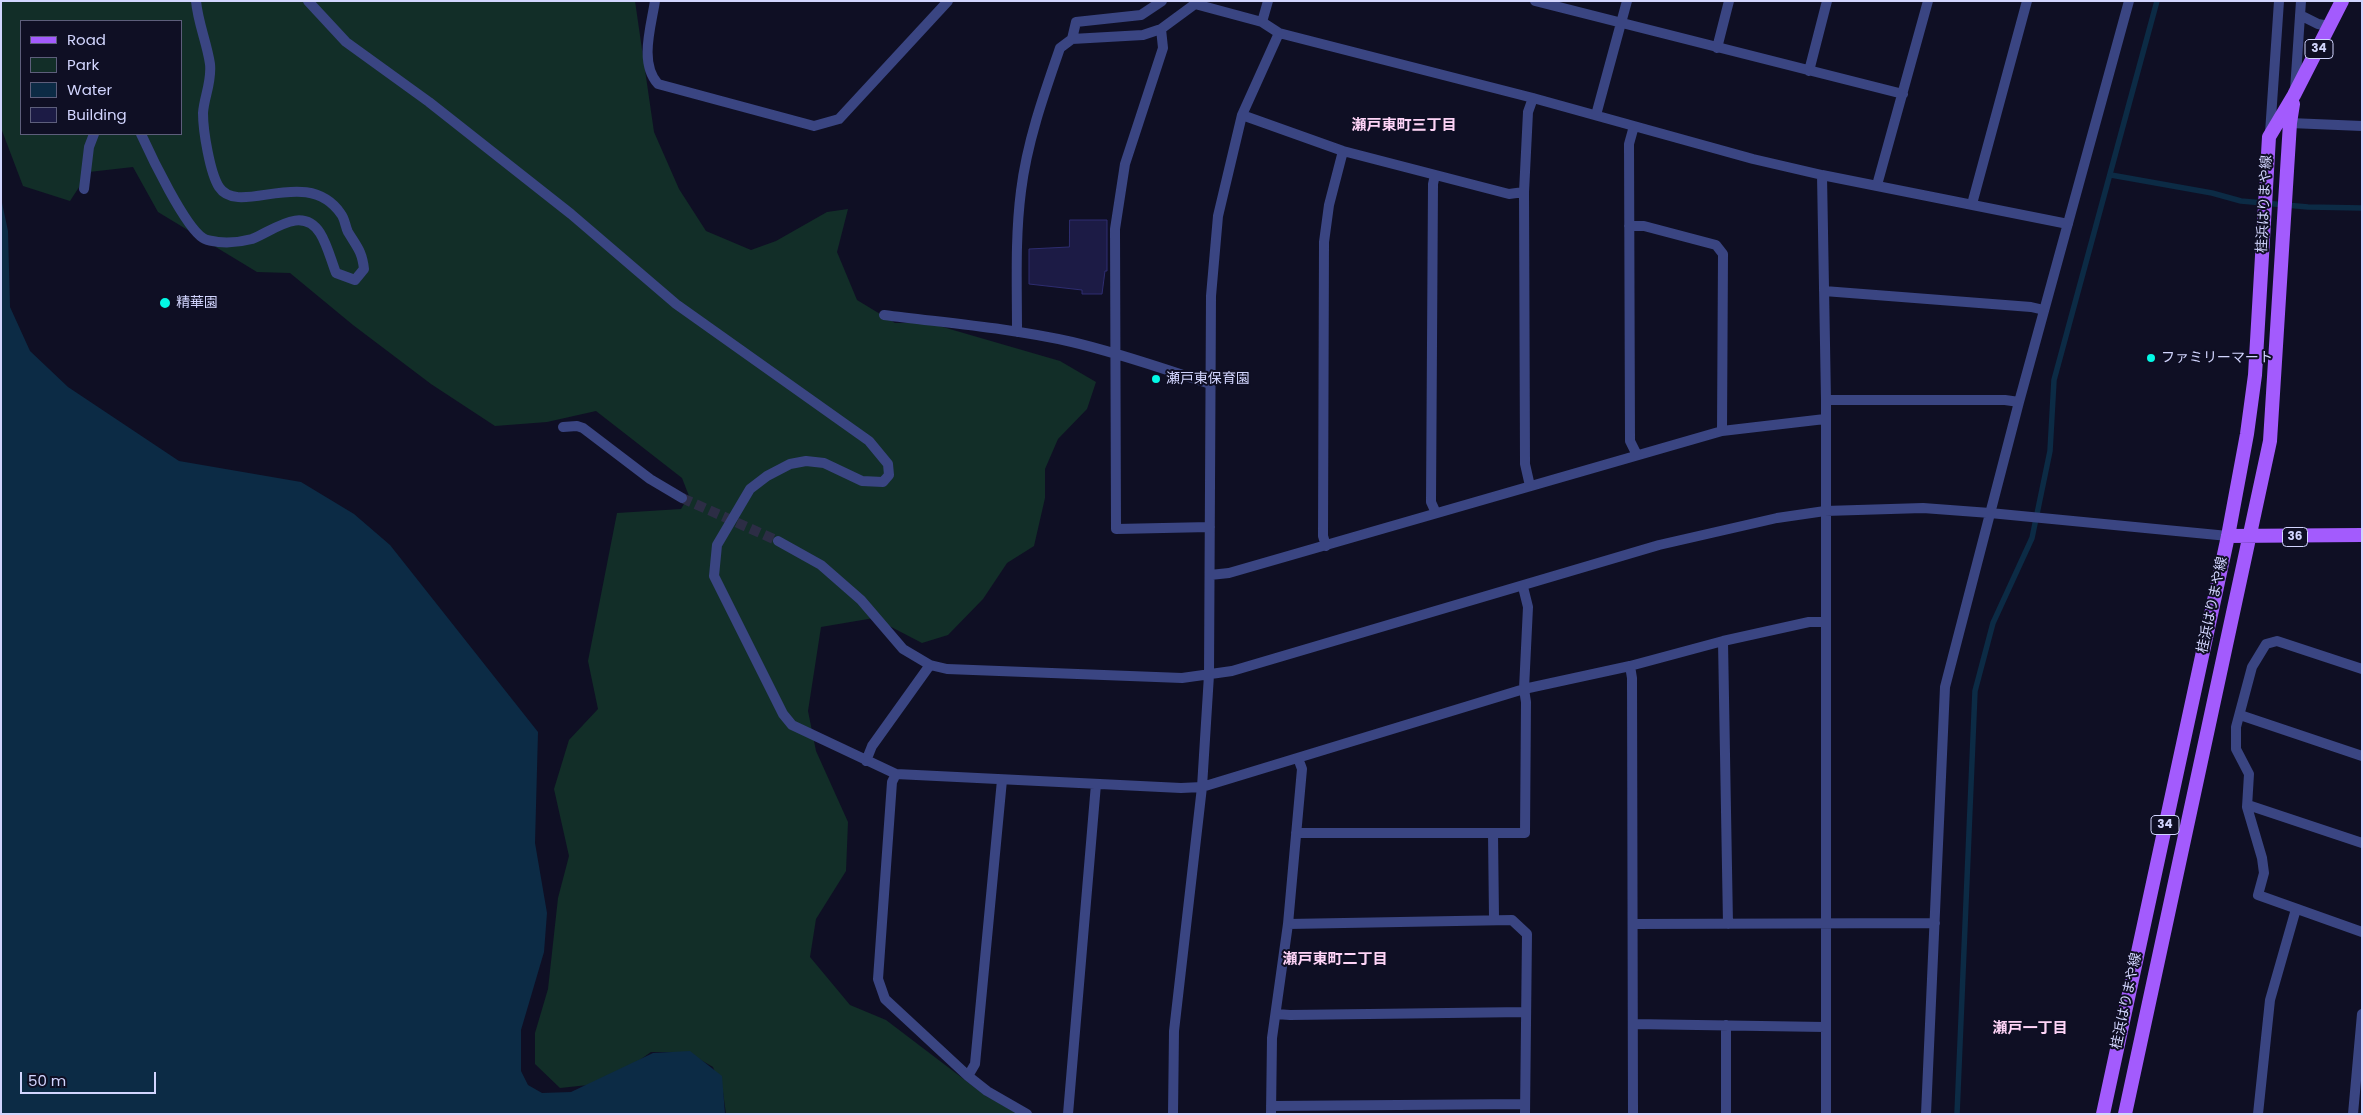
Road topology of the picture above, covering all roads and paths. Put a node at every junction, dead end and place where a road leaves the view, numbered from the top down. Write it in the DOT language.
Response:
graph roads {
  1 [pos="196,1"];
  2 [pos="308,1"];
  3 [pos="654,1"];
  4 [pos="948,1"];
  5 [pos="1162,1"];
  6 [pos="1268,1"];
  7 [pos="1536,1"];
  8 [pos="1627,1"];
  9 [pos="1729,1"];
  10 [pos="1827,1"];
  11 [pos="1928,1"];
  12 [pos="2027,1"];
  13 [pos="2129,1"];
  14 [pos="2279,1"];
  15 [pos="2301,1"];
  16 [pos="2342,1"];
  17 [pos="2300,15"];
  18 [pos="1262,22"];
  19 [pos="1622,23"];
  20 [pos="2329,26"];
  21 [pos="1161,29"];
  22 [pos="1279,34"];
  23 [pos="1072,39"];
  24 [pos="1717,48"];
  25 [pos="1809,71"];
  26 [pos="1902,94"];
  27 [pos="2294,96"];
  28 [pos="1533,98"];
  29 [pos="1242,115"];
  30 [pos="1596,115"];
  31 [pos="2290,123"];
  32 [pos="1634,126"];
  33 [pos="2362,126"];
  34 [pos="94,135"];
  35 [pos="141,135"];
  36 [pos="2269,137"];
  37 [pos="1343,151"];
  38 [pos="1435,175"];
  39 [pos="1822,175"];
  40 [pos="1877,185"];
  41 [pos="84,189"];
  42 [pos="1524,192"];
  43 [pos="1972,204"];
  44 [pos="2068,224"];
  45 [pos="1629,226"];
  46 [pos="1824,291"];
  47 [pos="2044,310"];
  48 [pos="884,315"];
  49 [pos="1017,332"];
  50 [pos="1115,353"];
  51 [pos="1210,384"];
  52 [pos="1826,400"];
  53 [pos="2019,402"];
  54 [pos="1825,418"];
  55 [pos="564,427"];
  56 [pos="1722,431"];
  57 [pos="1638,455"];
  58 [pos="1530,486"];
  59 [pos="682,498"];
  60 [pos="1825,511"];
  61 [pos="1990,513"];
  62 [pos="1436,514"];
  63 [pos="1210,527"];
  64 [pos="2362,535"];
  65 [pos="2228,536"];
  66 [pos="2249,537"];
  67 [pos="778,541"];
  68 [pos="1326,546"];
  69 [pos="1210,574"];
  70 [pos="1523,587"];
  71 [pos="1826,622"];
  72 [pos="1723,641"];
  73 [pos="930,665"];
  74 [pos="1630,666"];
  75 [pos="2361,667"];
  76 [pos="1209,676"];
  77 [pos="1524,689"];
  78 [pos="2240,715"];
  79 [pos="2362,756"];
  80 [pos="1298,758"];
  81 [pos="866,761"];
  82 [pos="896,774"];
  83 [pos="1002,780"];
  84 [pos="1096,784"];
  85 [pos="1202,787"];
  86 [pos="2248,805"];
  87 [pos="1296,833"];
  88 [pos="1493,833"];
  89 [pos="2362,842"];
  90 [pos="2296,909"];
  91 [pos="1494,918"];
  92 [pos="1935,923"];
  93 [pos="1288,924"];
  94 [pos="1634,924"];
  95 [pos="1728,924"];
  96 [pos="1825,924"];
  97 [pos="2362,932"];
  98 [pos="1526,1012"];
  99 [pos="1276,1014"];
  100 [pos="2362,1014"];
  101 [pos="1633,1024"];
  102 [pos="1726,1025"];
  103 [pos="1825,1027"];
  104 [pos="2361,1037"];
  105 [pos="968,1076"];
  106 [pos="1525,1109"];
  107 [pos="1271,1110"];
  108 [pos="1027,1114"];
  109 [pos="1068,1114"];
  110 [pos="1173,1114"];
  111 [pos="1634,1114"];
  112 [pos="1726,1114"];
  113 [pos="1826,1114"];
  114 [pos="1926,1114"];
  115 [pos="2103,1114"];
  116 [pos="2125,1114"];
  117 [pos="2258,1114"];
  118 [pos="2353,1114"];
  1 -- 35 [label="street"];
  2 -- 81 [label="street"];
  3 -- 4 [label="street"];
  5 -- 23 [label="street"];
  6 -- 18 [label="street"];
  7 -- 19 [label="street"];
  8 -- 19 [label="street"];
  9 -- 24 [label="street"];
  10 -- 25 [label="street"];
  11 -- 26 [label="street"];
  12 -- 43 [label="street"];
  13 -- 44 [label="street"];
  14 -- 36 [label="street"];
  15 -- 17 [label="street"];
  16 -- 20 [label="main road, 桂浜はりまや線 / 34"];
  17 -- 20 [label="street"];
  17 -- 27 [label="street"];
  18 -- 21 [label="street"];
  18 -- 22 [label="street"];
  19 -- 24 [label="street"];
  19 -- 30 [label="street"];
  20 -- 27 [label="main road, 桂浜はりまや線 / 34"];
  21 -- 23 [label="street"];
  21 -- 50 [label="street"];
  22 -- 28 [label="street"];
  22 -- 29 [label="street"];
  23 -- 49 [label="street"];
  24 -- 25 [label="street"];
  25 -- 26 [label="street"];
  26 -- 40 [label="street"];
  27 -- 31 [label="main road, 桂浜はりまや線 / 34"];
  27 -- 36 [label="main road, 桂浜はりまや線 / 34"];
  28 -- 30 [label="street"];
  28 -- 42 [label="street"];
  29 -- 37 [label="street"];
  29 -- 51 [label="street"];
  30 -- 32 [label="street"];
  31 -- 33 [label="street"];
  31 -- 66 [label="main road, 桂浜はりまや線 / 34"];
  32 -- 39 [label="street"];
  32 -- 45 [label="street"];
  34 -- 41 [label="street"];
  36 -- 65 [label="main road, 桂浜はりまや線 / 34"];
  37 -- 38 [label="street"];
  37 -- 68 [label="street"];
  38 -- 42 [label="street"];
  38 -- 62 [label="street"];
  39 -- 40 [label="street"];
  39 -- 46 [label="street"];
  40 -- 43 [label="street"];
  42 -- 58 [label="street"];
  43 -- 44 [label="street"];
  44 -- 47 [label="street"];
  45 -- 56 [label="street"];
  45 -- 57 [label="street"];
  46 -- 47 [label="street"];
  46 -- 52 [label="street"];
  47 -- 53 [label="street"];
  48 -- 49 [label="street"];
  49 -- 50 [label="street"];
  50 -- 51 [label="street"];
  50 -- 63 [label="street"];
  51 -- 63 [label="street"];
  52 -- 53 [label="street"];
  52 -- 54 [label="street"];
  53 -- 61 [label="street"];
  54 -- 56 [label="street"];
  54 -- 60 [label="street"];
  55 -- 59 [label="street"];
  56 -- 57 [label="street"];
  57 -- 58 [label="street"];
  58 -- 62 [label="street"];
  60 -- 61 [label="street"];
  60 -- 70 [label="street"];
  60 -- 71 [label="street"];
  61 -- 65 [label="street"];
  61 -- 92 [label="street"];
  62 -- 68 [label="street"];
  63 -- 69 [label="street"];
  64 -- 66 [label="main road, 36"];
  65 -- 66 [label="main road, 36"];
  65 -- 115 [label="main road, 桂浜はりまや線 / 34"];
  66 -- 116 [label="main road, 桂浜はりまや線 / 34"];
  67 -- 73 [label="street"];
  68 -- 69 [label="street"];
  69 -- 76 [label="street"];
  70 -- 76 [label="street"];
  70 -- 77 [label="street"];
  71 -- 72 [label="street"];
  71 -- 96 [label="street"];
  72 -- 74 [label="street"];
  72 -- 95 [label="street"];
  73 -- 76 [label="street"];
  73 -- 81 [label="street"];
  74 -- 77 [label="street"];
  74 -- 94 [label="street"];
  75 -- 78 [label="street"];
  76 -- 85 [label="street"];
  77 -- 80 [label="street"];
  77 -- 88 [label="street"];
  78 -- 79 [label="street"];
  78 -- 86 [label="street"];
  80 -- 85 [label="street"];
  80 -- 87 [label="street"];
  81 -- 82 [label="street"];
  82 -- 83 [label="street"];
  82 -- 105 [label="street"];
  83 -- 84 [label="street"];
  83 -- 105 [label="street"];
  84 -- 85 [label="street"];
  84 -- 109 [label="street"];
  85 -- 110 [label="street"];
  86 -- 89 [label="street"];
  86 -- 90 [label="street"];
  87 -- 88 [label="street"];
  87 -- 93 [label="street"];
  88 -- 91 [label="street"];
  90 -- 97 [label="street"];
  90 -- 117 [label="street"];
  91 -- 93 [label="street"];
  91 -- 98 [label="street"];
  92 -- 96 [label="street"];
  92 -- 114 [label="street"];
  93 -- 99 [label="street"];
  94 -- 95 [label="street"];
  94 -- 101 [label="street"];
  95 -- 96 [label="street"];
  96 -- 103 [label="street"];
  98 -- 99 [label="street"];
  98 -- 106 [label="street"];
  99 -- 107 [label="street"];
  100 -- 104 [label="street"];
  101 -- 102 [label="street"];
  101 -- 111 [label="street"];
  102 -- 103 [label="street"];
  102 -- 112 [label="street"];
  103 -- 113 [label="street"];
  104 -- 118 [label="street"];
  105 -- 108 [label="street"];
  106 -- 107 [label="street"];
}
